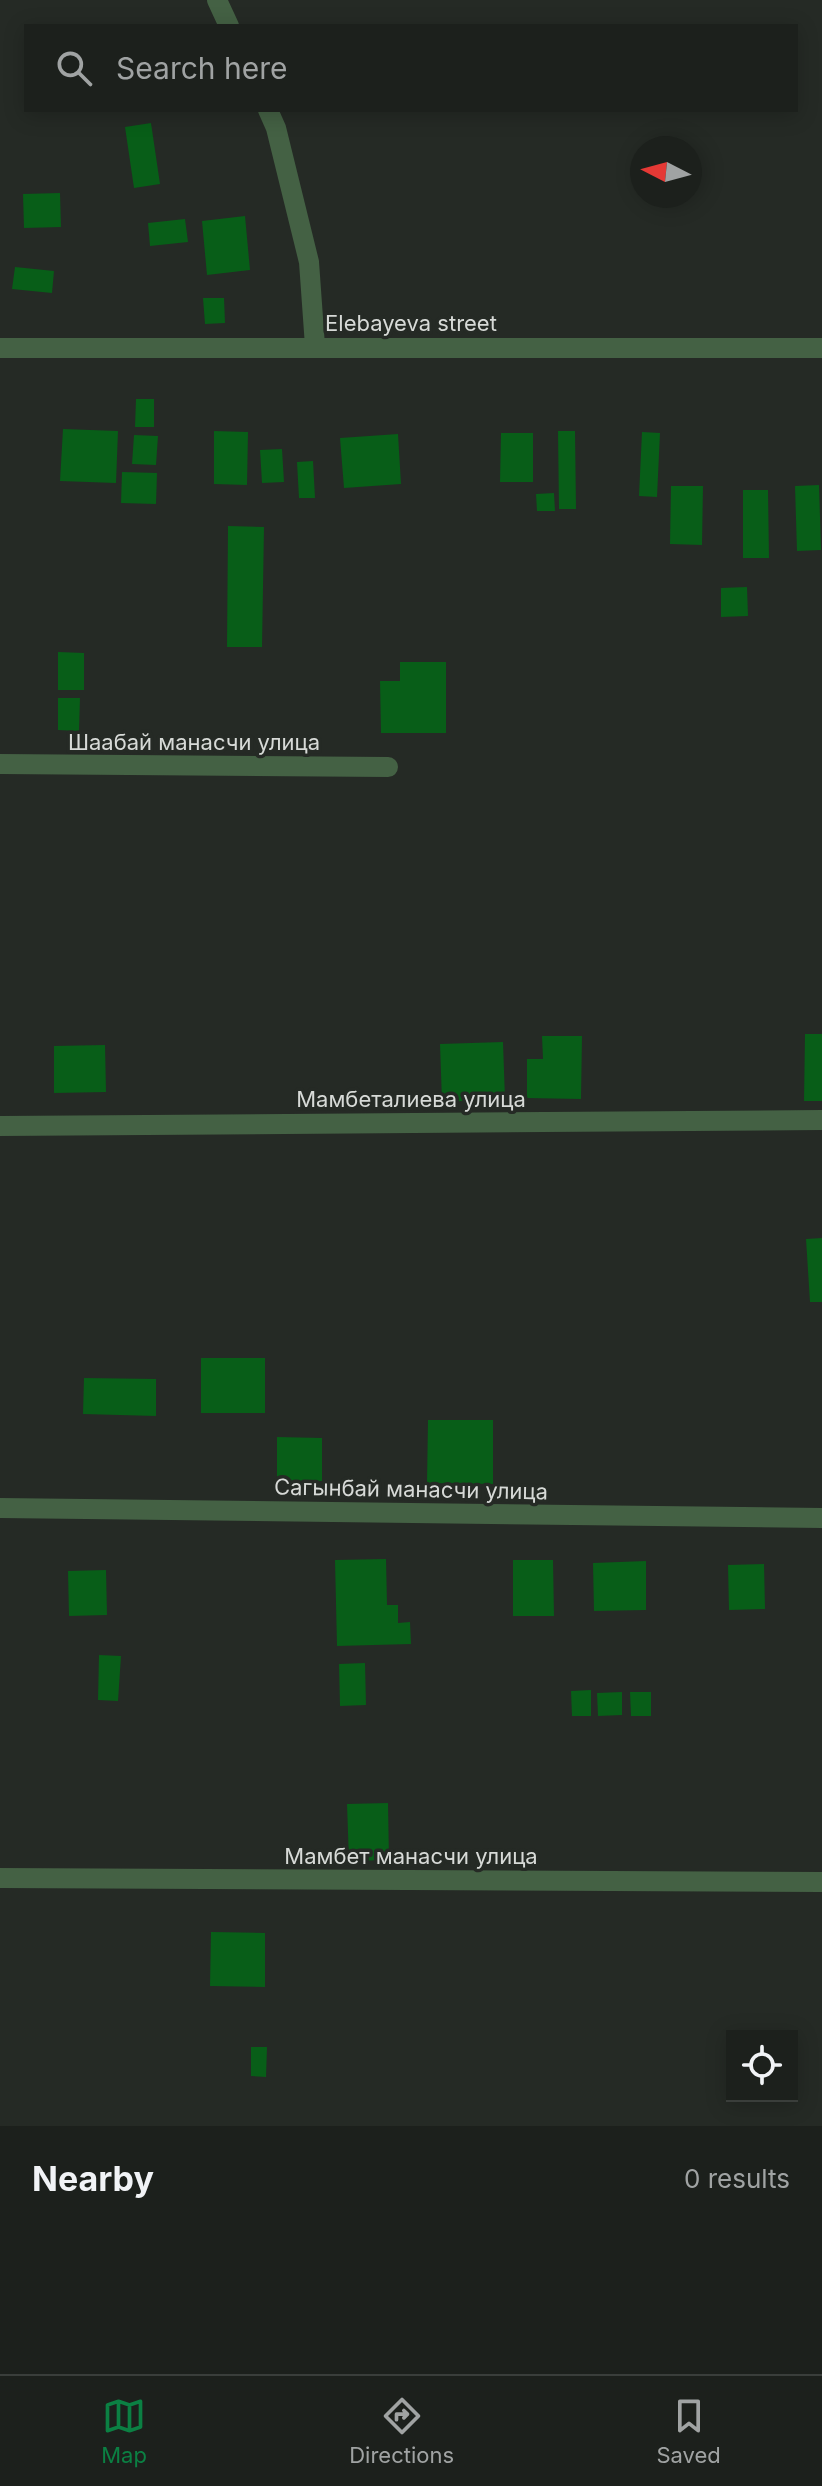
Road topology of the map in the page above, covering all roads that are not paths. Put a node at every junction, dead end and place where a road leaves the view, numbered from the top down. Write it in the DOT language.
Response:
graph roads {
  1 [pos="217,0"];
  2 [pos="228,24"];
  3 [pos="269,112"];
  4 [pos="315,346"];
  5 [pos="0,348"];
  6 [pos="822,348"];
  7 [pos="0,764"];
  8 [pos="388,767"];
  9 [pos="822,1120"];
  10 [pos="0,1126"];
  11 [pos="0,1508"];
  12 [pos="822,1518"];
  13 [pos="0,1878"];
  14 [pos="822,1882"];
  1 -- 2 [label="street"];
  3 -- 4 [label="street"];
  4 -- 5 [label="street, Elebayeva street"];
  4 -- 6 [label="street, Elebayeva street"];
  7 -- 8 [label="street, Шаабай манасчи улица"];
  9 -- 10 [label="street, Мамбеталиева улица"];
  11 -- 12 [label="street, Сагынбай манасчи улица"];
  13 -- 14 [label="street, Мамбет манасчи улица"];
}
